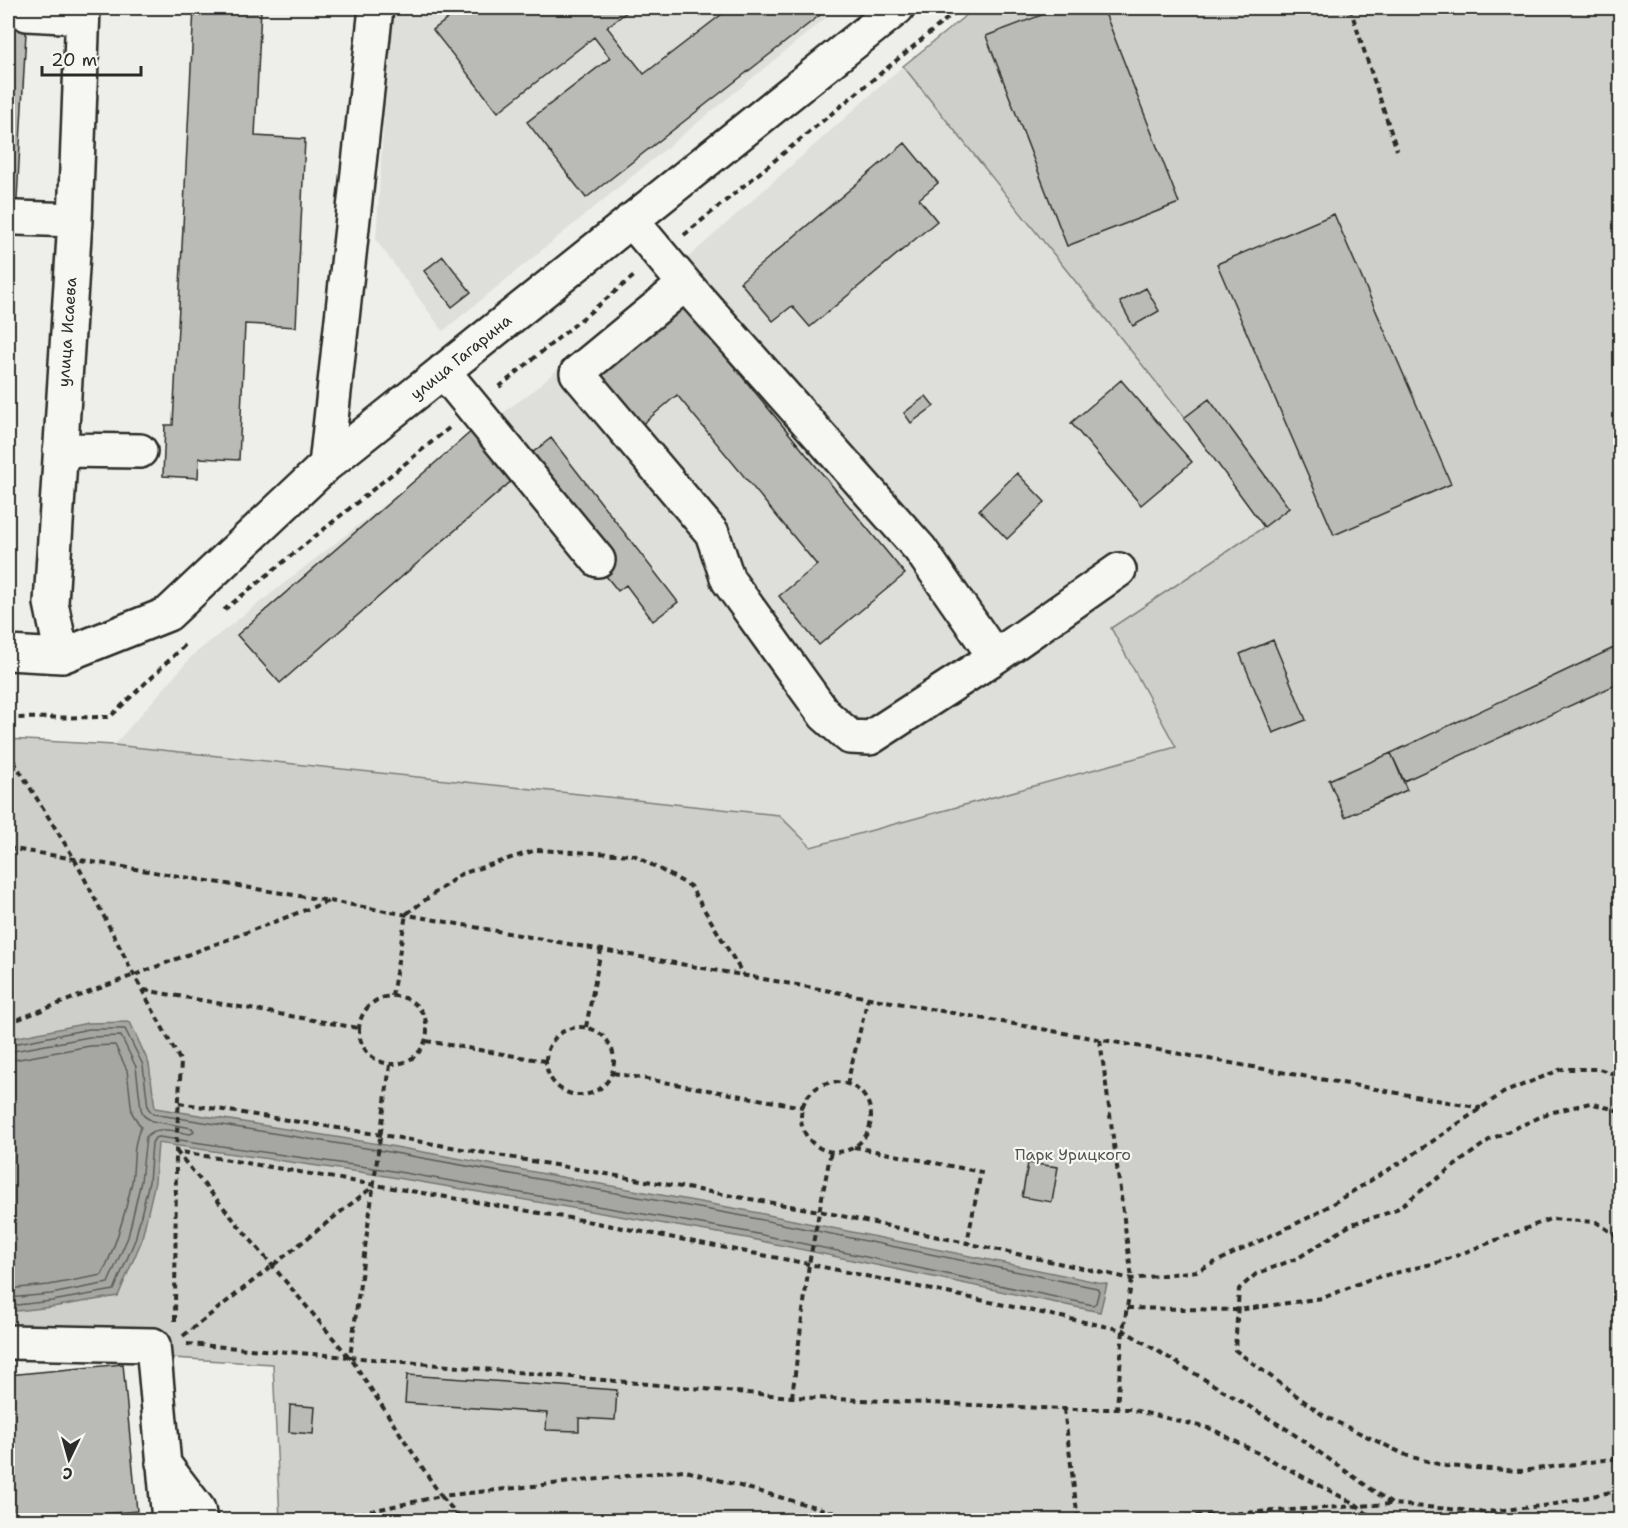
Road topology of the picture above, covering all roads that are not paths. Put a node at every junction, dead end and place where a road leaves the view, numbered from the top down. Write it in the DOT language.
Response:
graph roads {
  1 [pos="376,8"];
  2 [pos="897,8"];
  3 [pos="83,13"];
  4 [pos="27,14"];
  5 [pos="16,218"];
  6 [pos="75,220"];
  7 [pos="631,220"];
  8 [pos="685,284"];
  9 [pos="443,371"];
  10 [pos="60,450"];
  11 [pos="140,451"];
  12 [pos="326,465"];
  13 [pos="598,561"];
  14 [pos="1119,570"];
  15 [pos="8,653"];
  16 [pos="62,656"];
  17 [pos="995,657"];
  18 [pos="8,1342"];
  19 [pos="164,1463"];
  20 [pos="169,1521"];
  21 [pos="200,1521"];
  1 -- 12 [label="street"];
  2 -- 7 [label="street, улица Гагарина"];
  3 -- 4 [label="street"];
  3 -- 6 [label="street, улица Исаева"];
  5 -- 6 [label="street"];
  6 -- 10 [label="street, улица Исаева"];
  7 -- 8 [label="street"];
  7 -- 9 [label="street, улица Гагарина"];
  8 -- 17 [label="street"];
  8 -- 17 [label="street"];
  9 -- 12 [label="street, улица Гагарина"];
  9 -- 13 [label="street"];
  10 -- 11 [label="street"];
  10 -- 16 [label="street, улица Исаева"];
  12 -- 16 [label="street, улица Гагарина"];
  14 -- 17 [label="street"];
  15 -- 16 [label="street, улица Гагарина"];
  18 -- 19 [label="street"];
  19 -- 20 [label="street"];
  19 -- 21 [label="street"];
}
